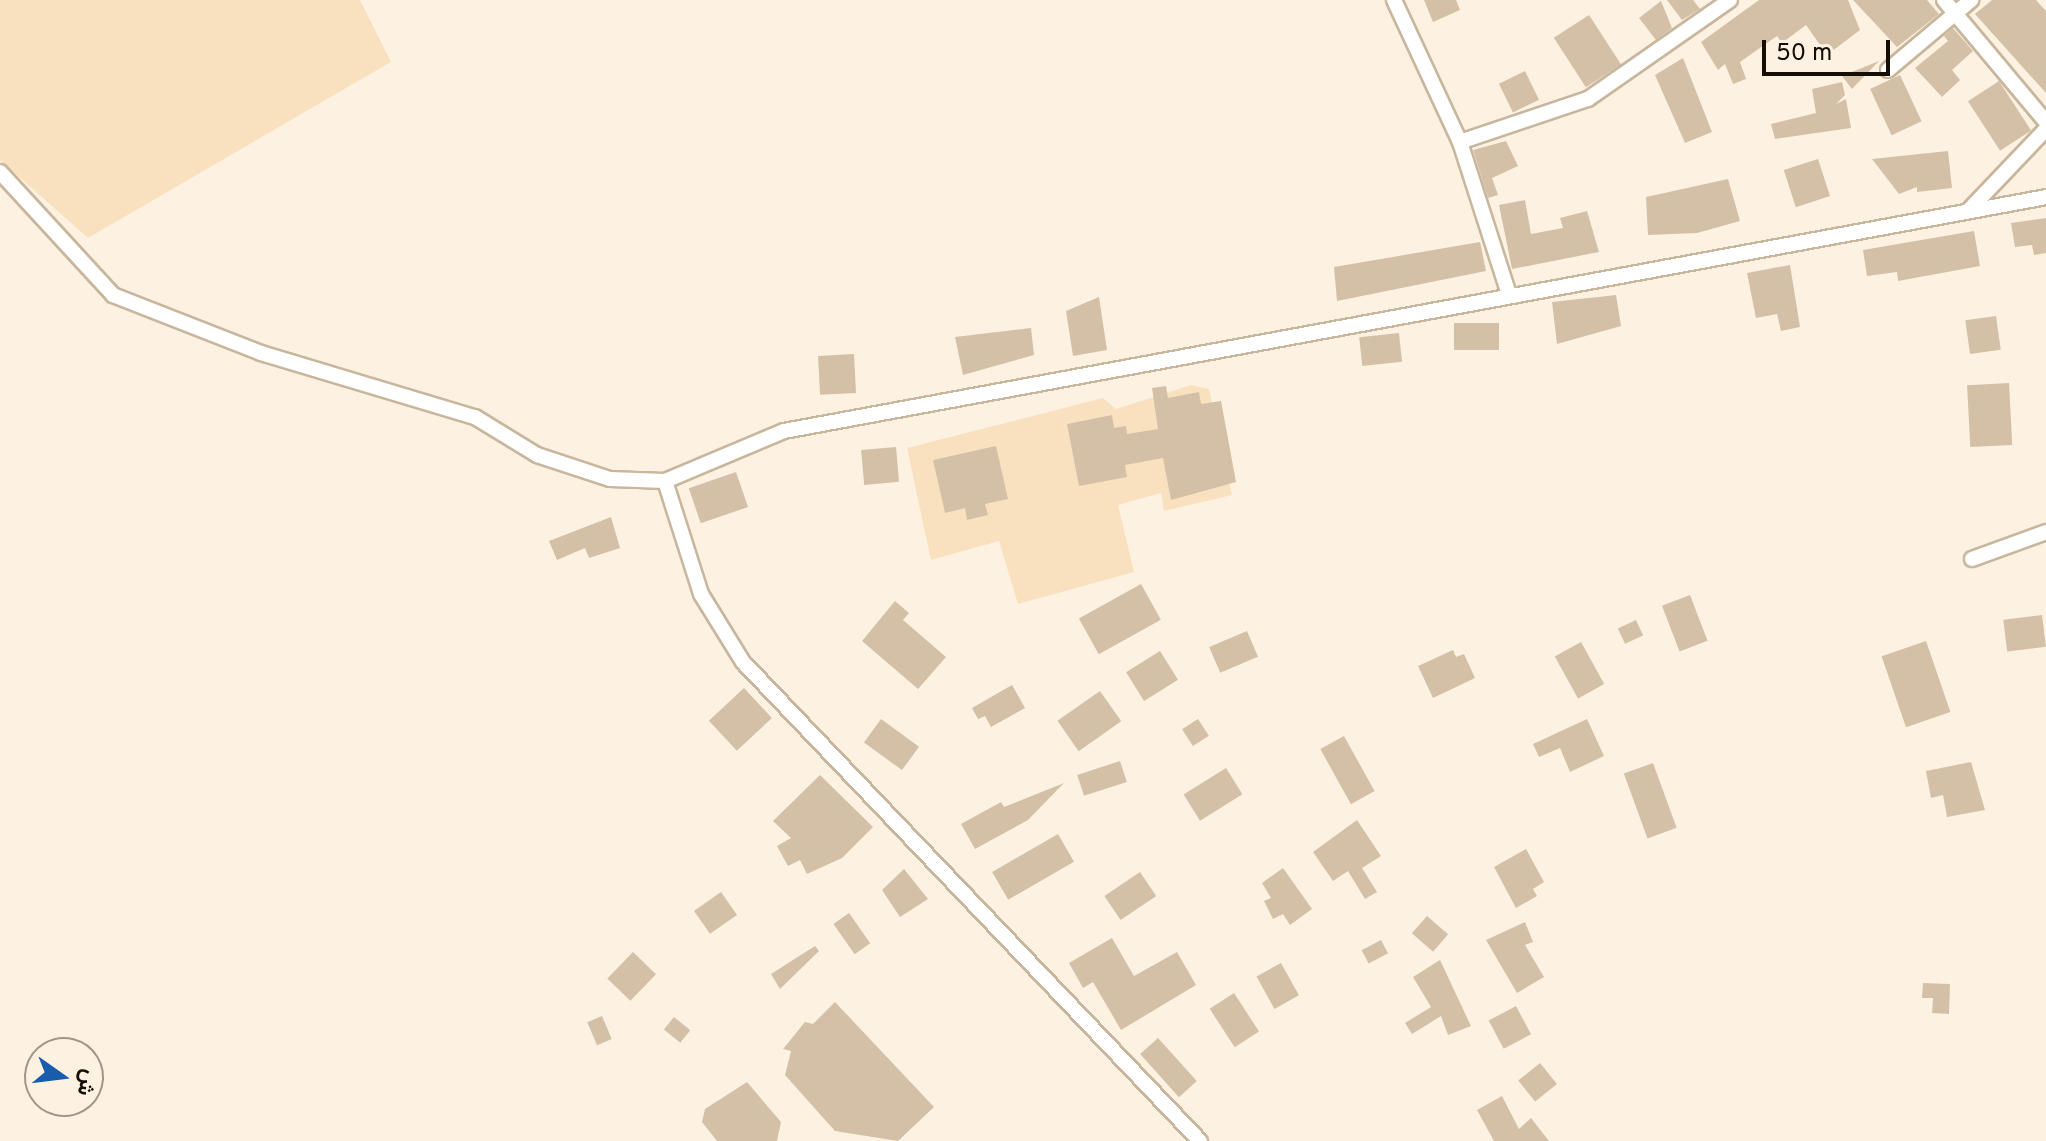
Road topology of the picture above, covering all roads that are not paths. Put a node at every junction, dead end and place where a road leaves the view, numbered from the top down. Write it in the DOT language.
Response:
graph roads {
  1 [pos="1394,0"];
  2 [pos="1730,0"];
  3 [pos="1944,0"];
  4 [pos="1971,0"];
  5 [pos="1955,13"];
  6 [pos="1888,70"];
  7 [pos="2046,122"];
  8 [pos="2046,129"];
  9 [pos="1460,142"];
  10 [pos="0,172"];
  11 [pos="2046,197"];
  12 [pos="1968,211"];
  13 [pos="1509,295"];
  14 [pos="665,481"];
  15 [pos="2046,532"];
  16 [pos="1972,559"];
  17 [pos="1200,1141"];
  1 -- 9 [label="street"];
  2 -- 9 [label="street"];
  3 -- 5 [label="street"];
  4 -- 5 [label="street"];
  5 -- 6 [label="street"];
  5 -- 7 [label="street"];
  8 -- 12 [label="street"];
  9 -- 13 [label="street"];
  10 -- 14 [label="street"];
  11 -- 12 [label="street"];
  12 -- 13 [label="street"];
  13 -- 14 [label="street"];
  14 -- 17 [label="street"];
  15 -- 16 [label="street"];
}
